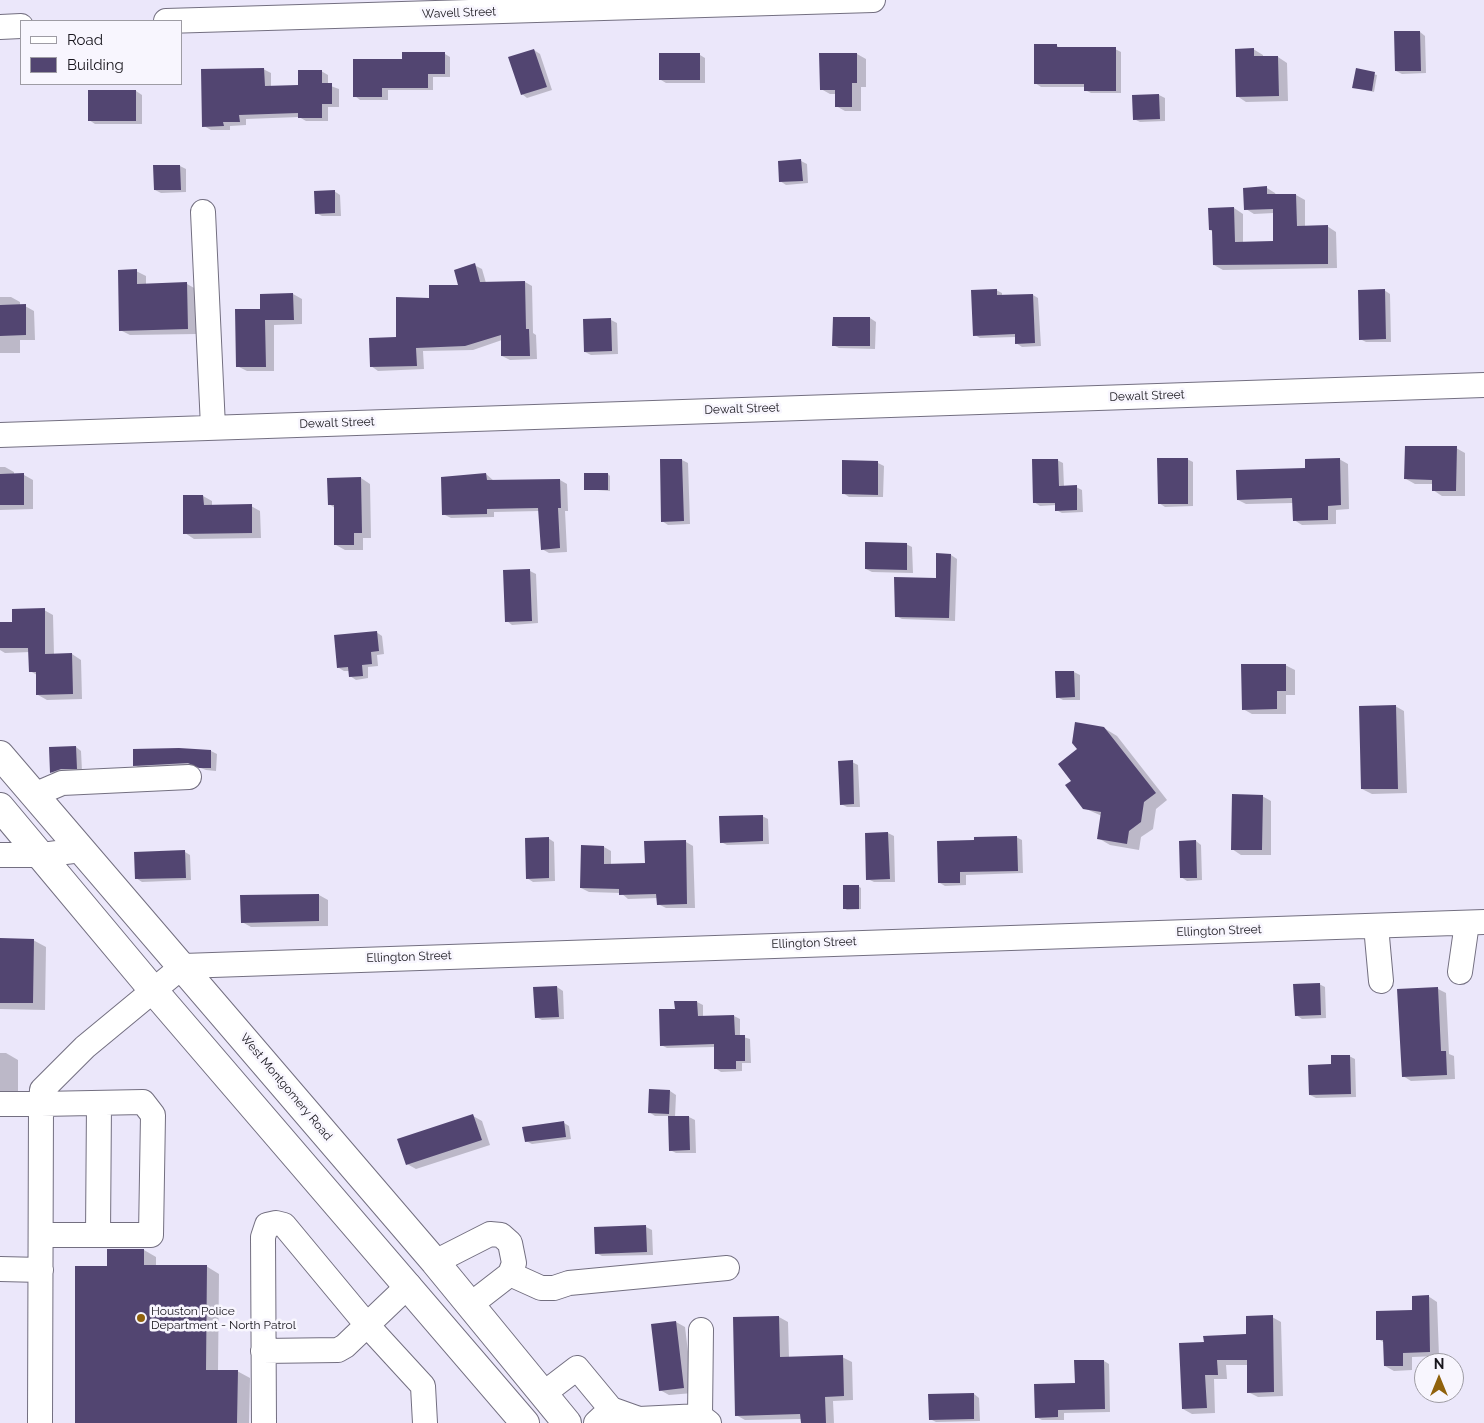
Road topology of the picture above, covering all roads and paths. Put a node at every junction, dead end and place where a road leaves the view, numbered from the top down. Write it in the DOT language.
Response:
graph roads {
  1 [pos="872,0"];
  2 [pos="182,21"];
  3 [pos="20,26"];
  4 [pos="0,27"];
  5 [pos="203,212"];
  6 [pos="1484,385"];
  7 [pos="213,427"];
  8 [pos="0,435"];
  9 [pos="0,755"];
  10 [pos="189,778"];
  11 [pos="34,795"];
  12 [pos="0,807"];
  13 [pos="81,850"];
  14 [pos="0,855"];
  15 [pos="42,855"];
  16 [pos="1475,923"];
  17 [pos="1376,926"];
  18 [pos="183,966"];
  19 [pos="1460,972"];
  20 [pos="1380,981"];
  21 [pos="153,990"];
  22 [pos="99,1103"];
  23 [pos="0,1104"];
  24 [pos="41,1104"];
  25 [pos="41,1235"];
  26 [pos="98,1235"];
  27 [pos="435,1262"];
  28 [pos="727,1268"];
  29 [pos="0,1269"];
  30 [pos="41,1270"];
  31 [pos="510,1274"];
  32 [pos="409,1285"];
  33 [pos="470,1305"];
  34 [pos="367,1325"];
  35 [pos="701,1330"];
  36 [pos="263,1351"];
  37 [pos="542,1394"];
  38 [pos="603,1416"];
  39 [pos="704,1419"];
  40 [pos="40,1423"];
  41 [pos="264,1423"];
  42 [pos="425,1423"];
  43 [pos="525,1423"];
  44 [pos="567,1423"];
  1 -- 2 [label="street, Wavell Street"];
  3 -- 4 [label="street"];
  5 -- 7 [label="street"];
  6 -- 7 [label="street, Dewalt Street"];
  7 -- 8 [label="street, Dewalt Street"];
  9 -- 11 [label="main road, West Montgomery Road"];
  10 -- 11 [label="street"];
  11 -- 13 [label="main road, West Montgomery Road"];
  12 -- 15 [label="main road"];
  13 -- 15 [label="street"];
  13 -- 18 [label="main road, West Montgomery Road"];
  14 -- 15 [label="street"];
  15 -- 21 [label="main road"];
  16 -- 17 [label="street, Ellington Street"];
  16 -- 19 [label="street"];
  17 -- 18 [label="street, Ellington Street"];
  17 -- 20 [label="street"];
  18 -- 21 [label="street"];
  18 -- 27 [label="main road, West Montgomery Road"];
  21 -- 24 [label="street"];
  21 -- 32 [label="main road"];
  22 -- 24 [label="street"];
  22 -- 26 [label="street"];
  22 -- 26 [label="street"];
  23 -- 24 [label="street"];
  24 -- 25 [label="street"];
  25 -- 26 [label="street"];
  25 -- 30 [label="street"];
  27 -- 31 [label="street"];
  27 -- 32 [label="main road"];
  27 -- 33 [label="main road, West Montgomery Road"];
  28 -- 31 [label="street"];
  29 -- 30 [label="street"];
  30 -- 40 [label="street"];
  31 -- 33 [label="street"];
  32 -- 34 [label="street"];
  32 -- 43 [label="main road"];
  33 -- 37 [label="main road, West Montgomery Road"];
  34 -- 36 [label="street"];
  34 -- 36 [label="street"];
  34 -- 42 [label="street"];
  35 -- 39 [label="street"];
  36 -- 41 [label="street"];
  37 -- 38 [label="street"];
  37 -- 44 [label="main road, West Montgomery Road"];
  38 -- 39 [label="street"];
}
